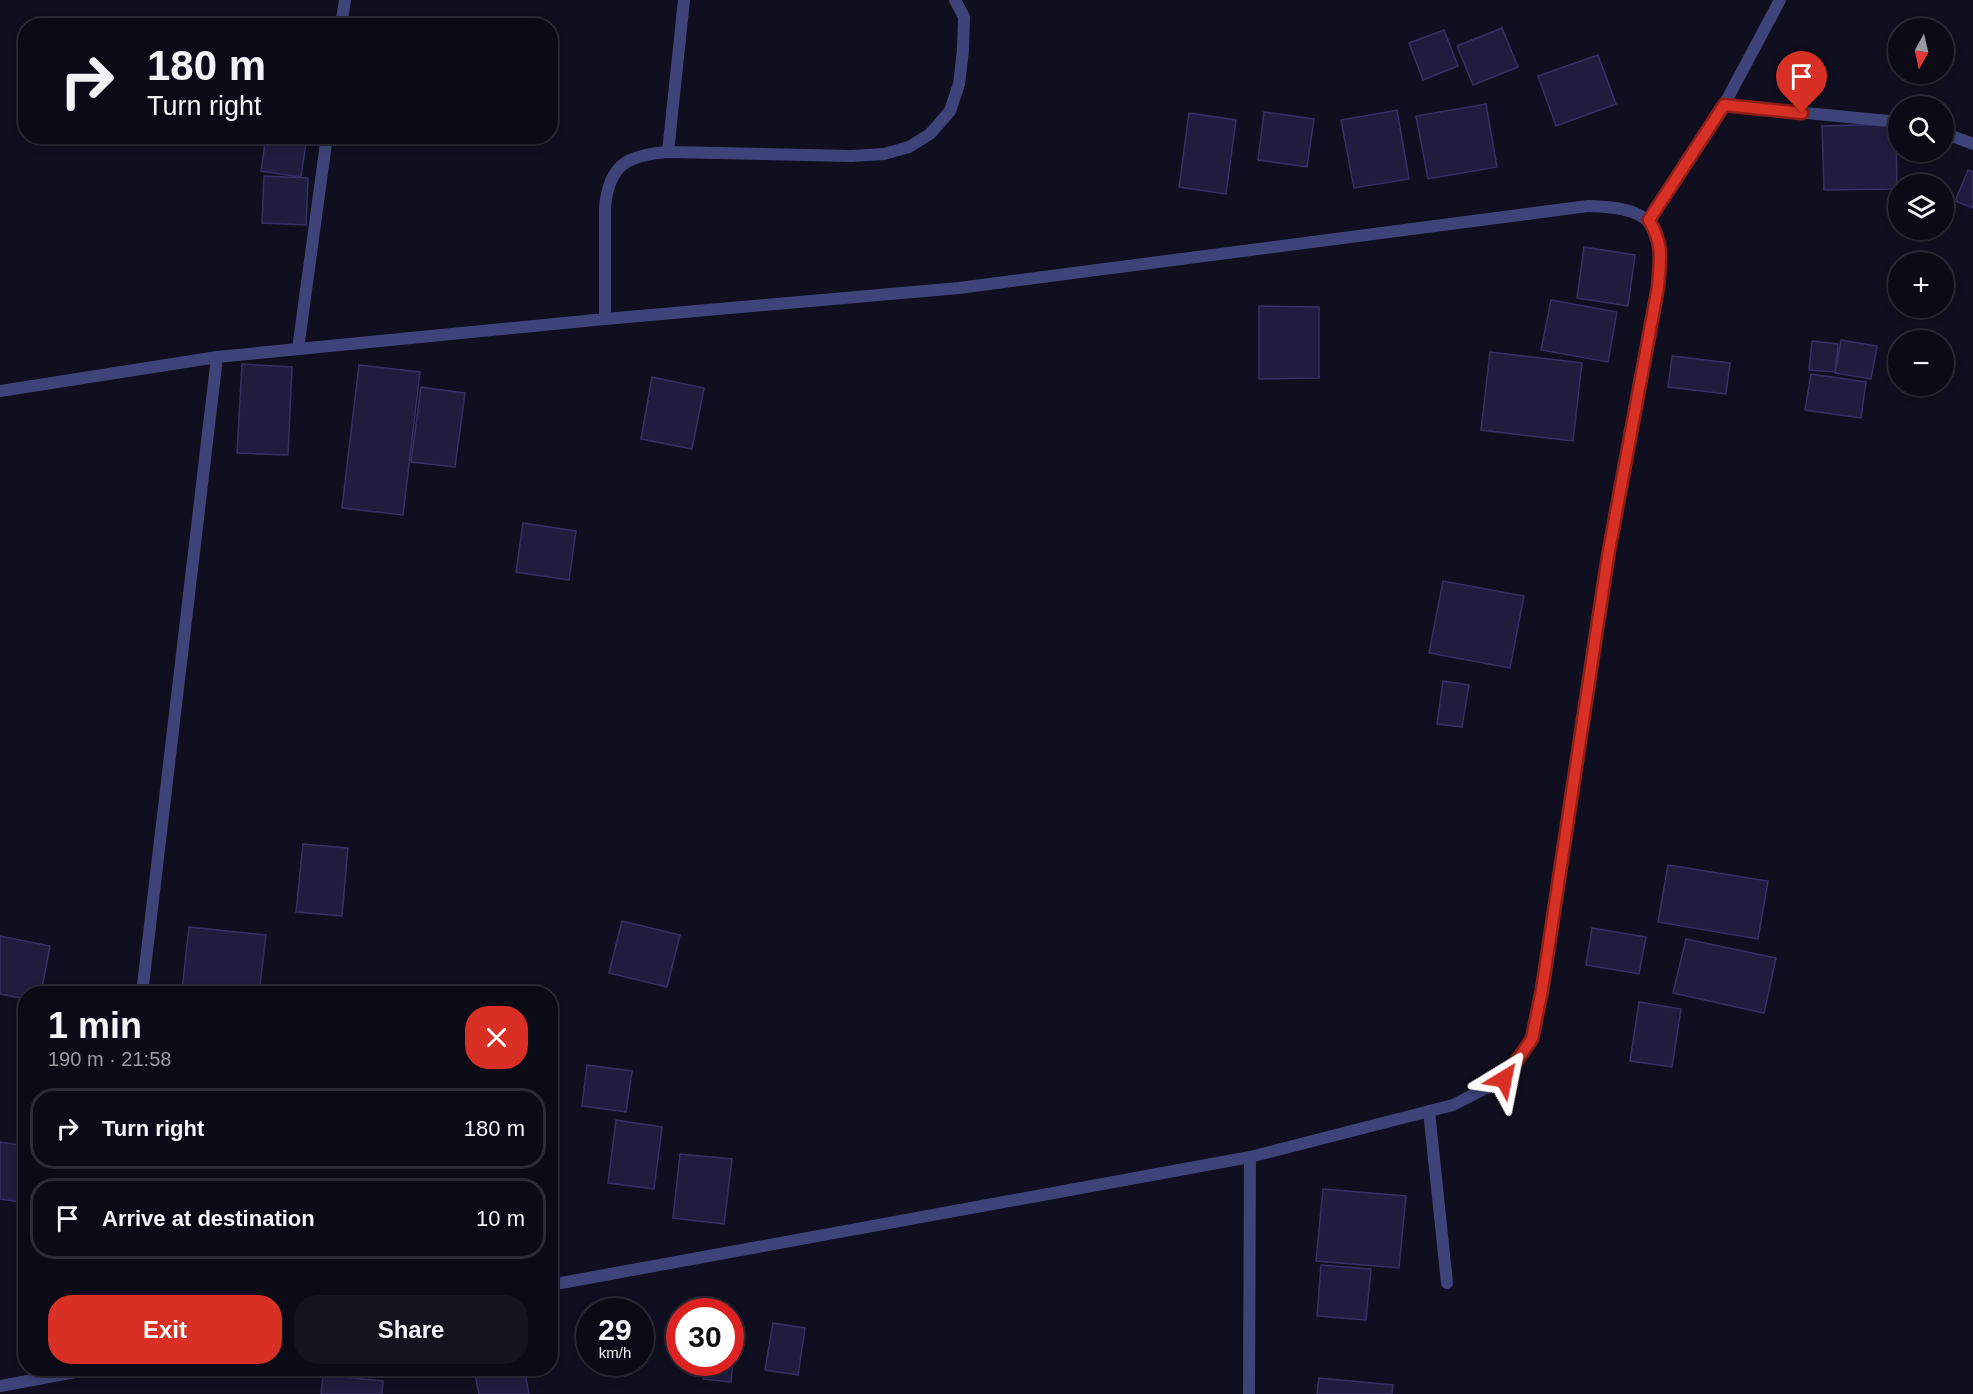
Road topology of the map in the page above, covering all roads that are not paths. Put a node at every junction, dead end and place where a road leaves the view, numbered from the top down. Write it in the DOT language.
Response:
graph roads {
  1 [pos="345,0"];
  2 [pos="684,0"];
  3 [pos="955,0"];
  4 [pos="1780,0"];
  5 [pos="342,18"];
  6 [pos="1724,105"];
  7 [pos="1888,121"];
  8 [pos="1954,137"];
  9 [pos="326,144"];
  10 [pos="1973,144"];
  11 [pos="668,152"];
  12 [pos="1649,220"];
  13 [pos="605,318"];
  14 [pos="298,349"];
  15 [pos="217,357"];
  16 [pos="0,391"];
  17 [pos="143,985"];
  18 [pos="1429,1111"];
  19 [pos="1250,1157"];
  20 [pos="1447,1283"];
  21 [pos="558,1284"];
  22 [pos="54,1376"];
  23 [pos="0,1386"];
  24 [pos="1249,1394"];
  1 -- 5 [label="street"];
  2 -- 11 [label="street"];
  3 -- 11 [label="street"];
  4 -- 6 [label="street"];
  6 -- 7 [label="street"];
  6 -- 12 [label="street"];
  8 -- 10 [label="street"];
  9 -- 14 [label="street"];
  11 -- 13 [label="street"];
  12 -- 13 [label="street"];
  12 -- 18 [label="street"];
  13 -- 14 [label="street"];
  14 -- 15 [label="street"];
  15 -- 16 [label="street"];
  15 -- 17 [label="street"];
  18 -- 19 [label="street"];
  18 -- 20 [label="street"];
  19 -- 21 [label="street"];
  19 -- 24 [label="street"];
  22 -- 23 [label="street"];
}
